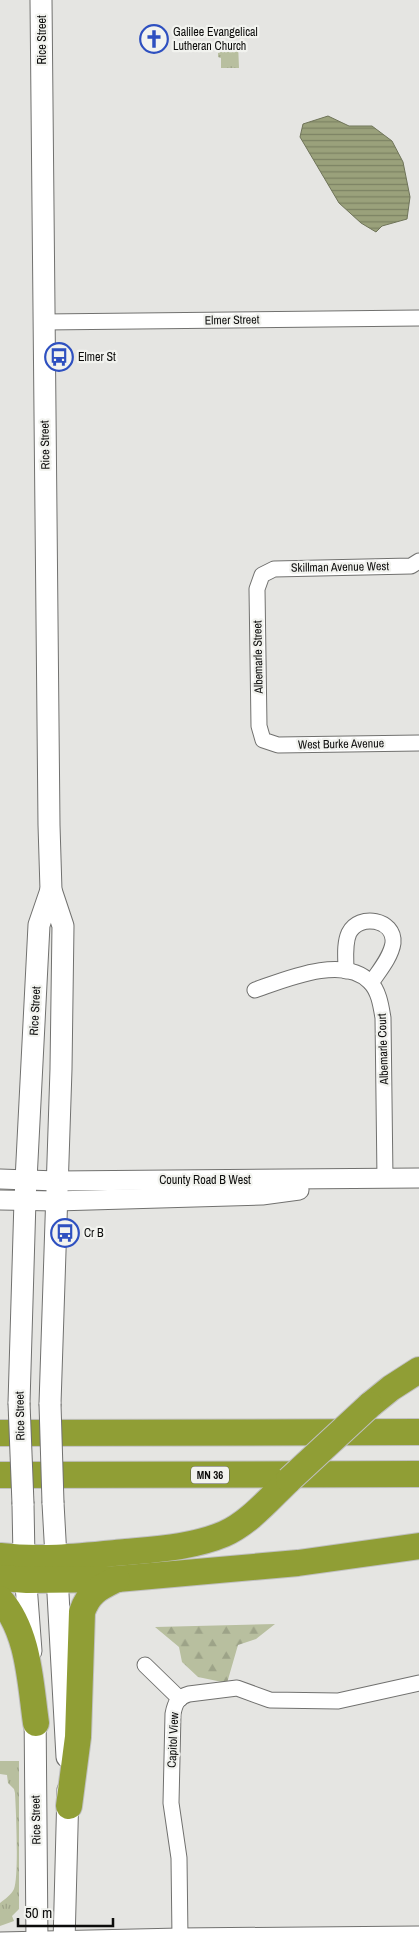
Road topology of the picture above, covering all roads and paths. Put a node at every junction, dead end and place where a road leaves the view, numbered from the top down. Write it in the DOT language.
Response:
graph roads {
  1 [pos="41,0"];
  2 [pos="419,318"];
  3 [pos="44,322"];
  4 [pos="419,561"];
  5 [pos="262,575"];
  6 [pos="263,740"];
  7 [pos="419,743"];
  8 [pos="51,890"];
  9 [pos="346,971"];
  10 [pos="371,983"];
  11 [pos="255,990"];
  12 [pos="419,1178"];
  13 [pos="0,1179"];
  14 [pos="385,1179"];
  15 [pos="25,1190"];
  16 [pos="56,1191"];
  17 [pos="0,1200"];
  18 [pos="419,1370"];
  19 [pos="419,1432"];
  20 [pos="0,1433"];
  21 [pos="419,1474"];
  22 [pos="0,1475"];
  23 [pos="419,1546"];
  24 [pos="17,1565"];
  25 [pos="57,1569"];
  26 [pos="0,1578"];
  27 [pos="117,1579"];
  28 [pos="0,1599"];
  29 [pos="145,1665"];
  30 [pos="419,1683"];
  31 [pos="180,1699"];
  32 [pos="36,1723"];
  33 [pos="69,1806"];
  34 [pos="419,1937"];
  35 [pos="180,1938"];
  36 [pos="0,1942"];
  37 [pos="38,1942"];
  38 [pos="64,1942"];
  1 -- 3 [label="main road, Rice Street"];
  2 -- 3 [label="street, Elmer Street"];
  3 -- 8 [label="main road, Rice Street"];
  4 -- 5 [label="street, Skillman Avenue West"];
  5 -- 6 [label="street, Albemarle Street"];
  6 -- 7 [label="street, West Burke Avenue"];
  8 -- 15 [label="main road, Rice Street"];
  8 -- 16 [label="main road, Rice Street"];
  9 -- 10 [label="street"];
  9 -- 10 [label="street"];
  9 -- 11 [label="street"];
  10 -- 14 [label="street, Albemarle Court"];
  12 -- 14 [label="street, County Road B West"];
  13 -- 15 [label="street"];
  14 -- 16 [label="street, County Road B West"];
  15 -- 16 [label="street, County Road B West"];
  15 -- 17 [label="street"];
  15 -- 24 [label="main road, Rice Street, bridge"];
  16 -- 25 [label="main road, Rice Street, bridge"];
  18 -- 25 [label="highway, bridge"];
  19 -- 20 [label="highway"];
  21 -- 22 [label="highway, MN 36"];
  23 -- 27 [label="highway"];
  24 -- 25 [label="highway"];
  24 -- 26 [label="highway"];
  24 -- 32 [label="main road, Rice Street"];
  25 -- 27 [label="highway"];
  25 -- 33 [label="main road, Rice Street"];
  27 -- 33 [label="highway"];
  28 -- 32 [label="highway"];
  29 -- 31 [label="street"];
  30 -- 31 [label="street, Capitol View"];
  31 -- 35 [label="street, Capitol View"];
  32 -- 37 [label="main road, Rice Street"];
  33 -- 38 [label="main road, Rice Street"];
  34 -- 35 [label="street"];
  35 -- 38 [label="street"];
  36 -- 37 [label="street"];
  37 -- 38 [label="street"];
}
